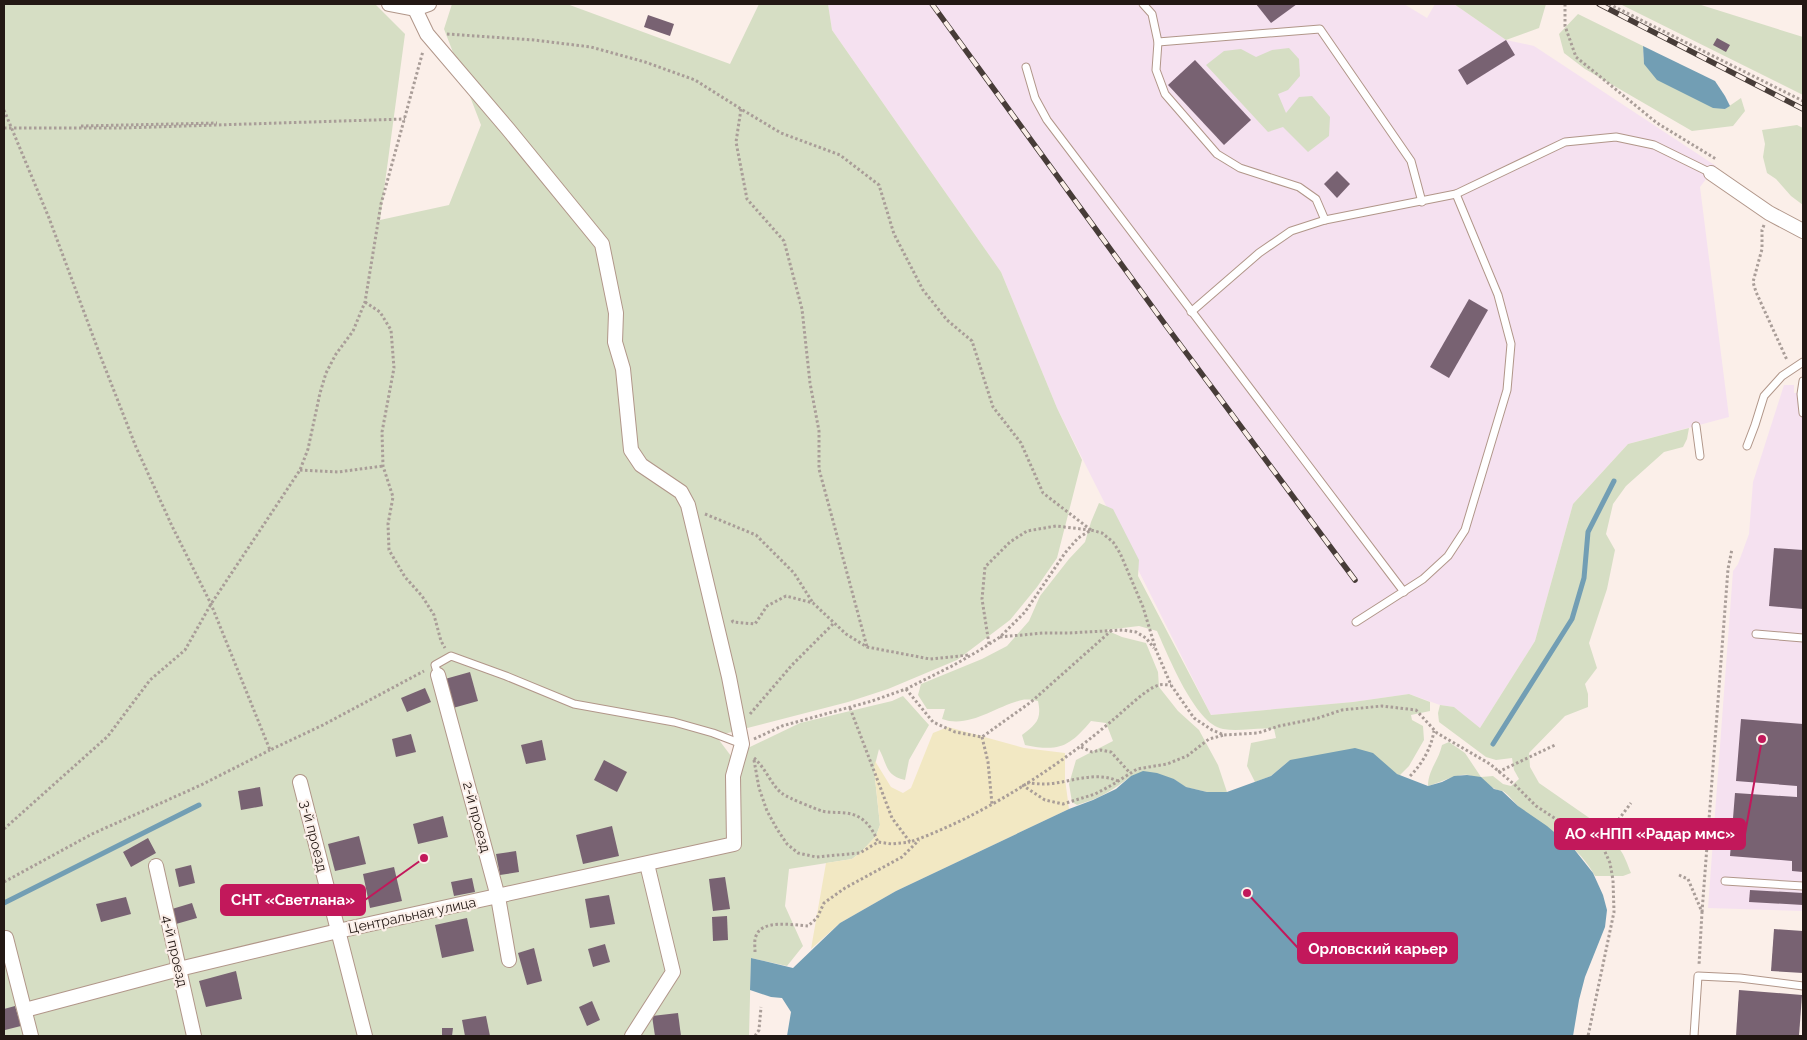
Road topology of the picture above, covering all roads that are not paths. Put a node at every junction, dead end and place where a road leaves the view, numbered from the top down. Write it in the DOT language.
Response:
graph roads {
  1 [pos="389,4"];
  2 [pos="1143,4"];
  3 [pos="422,6"];
  4 [pos="1158,42"];
  5 [pos="1026,67"];
  6 [pos="1716,177"];
  7 [pos="1456,194"];
  8 [pos="1422,202"];
  9 [pos="1325,220"];
  10 [pos="1803,231"];
  11 [pos="1191,312"];
  12 [pos="1803,362"];
  13 [pos="1803,381"];
  14 [pos="1803,413"];
  15 [pos="1696,426"];
  16 [pos="1747,446"];
  17 [pos="1700,456"];
  18 [pos="1404,592"];
  19 [pos="1356,622"];
  20 [pos="1756,634"];
  21 [pos="1803,638"];
  22 [pos="437,670"];
  23 [pos="742,744"];
  24 [pos="300,782"];
  25 [pos="647,864"];
  26 [pos="156,866"];
  27 [pos="1725,881"];
  28 [pos="1803,886"];
  29 [pos="498,897"];
  30 [pos="338,931"];
  31 [pos="6,938"];
  32 [pos="509,960"];
  33 [pos="179,969"];
  34 [pos="1803,986"];
  35 [pos="25,1010"];
  36 [pos="31,1036"];
  37 [pos="194,1036"];
  38 [pos="365,1036"];
  39 [pos="632,1036"];
  40 [pos="1694,1036"];
  1 -- 3 [label="street"];
  2 -- 4 [label="lane"];
  3 -- 23 [label="street"];
  4 -- 8 [label="lane"];
  4 -- 9 [label="lane"];
  5 -- 11 [label="lane"];
  6 -- 7 [label="lane"];
  6 -- 10 [label="street"];
  7 -- 8 [label="lane"];
  7 -- 18 [label="lane"];
  8 -- 9 [label="lane"];
  9 -- 11 [label="lane"];
  11 -- 18 [label="lane"];
  12 -- 16 [label="lane"];
  13 -- 14 [label="lane"];
  15 -- 17 [label="lane"];
  18 -- 19 [label="lane"];
  20 -- 21 [label="lane"];
  22 -- 23 [label="lane"];
  22 -- 29 [label="street, 2-й проезд"];
  23 -- 25 [label="street, Центральная улица"];
  24 -- 30 [label="street, 3-й проезд"];
  25 -- 29 [label="street, Центральная улица"];
  25 -- 39 [label="street"];
  26 -- 33 [label="street, 4-й проезд"];
  27 -- 28 [label="lane"];
  29 -- 30 [label="street, Центральная улица"];
  29 -- 32 [label="street, 2-й проезд"];
  30 -- 33 [label="street, Центральная улица"];
  30 -- 38 [label="street, 3-й проезд"];
  31 -- 35 [label="street"];
  33 -- 35 [label="street, Центральная улица"];
  33 -- 37 [label="street, 4-й проезд"];
  34 -- 40 [label="lane"];
  35 -- 36 [label="street"];
}
